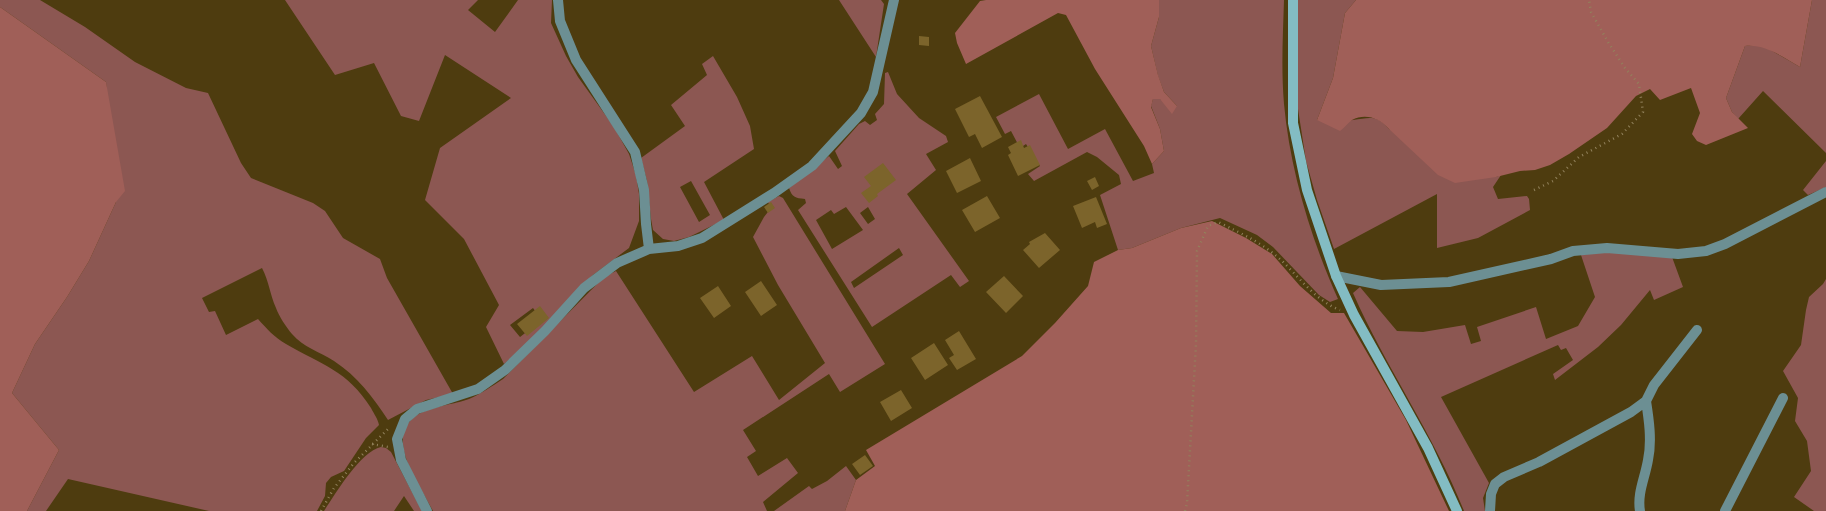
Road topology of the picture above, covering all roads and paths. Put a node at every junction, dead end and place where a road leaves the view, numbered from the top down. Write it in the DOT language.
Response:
graph roads {
  1 [pos="558,0"];
  2 [pos="894,0"];
  3 [pos="1293,0"];
  4 [pos="1589,0"];
  5 [pos="1534,190"];
  6 [pos="1826,192"];
  7 [pos="649,249"];
  8 [pos="1336,276"];
  9 [pos="1354,315"];
  10 [pos="1697,330"];
  11 [pos="1783,398"];
  12 [pos="1646,400"];
  13 [pos="405,419"];
  14 [pos="321,511"];
  15 [pos="427,511"];
  16 [pos="1185,511"];
  17 [pos="1457,511"];
  18 [pos="1490,511"];
  19 [pos="1640,511"];
  20 [pos="1725,511"];
  1 -- 7 [label="street"];
  2 -- 7 [label="street"];
  3 -- 8 [label="main road"];
  4 -- 5 [label="path"];
  6 -- 8 [label="street"];
  7 -- 13 [label="street"];
  8 -- 9 [label="main road"];
  9 -- 16 [label="path"];
  9 -- 17 [label="main road"];
  10 -- 12 [label="street"];
  11 -- 20 [label="street"];
  12 -- 18 [label="street"];
  12 -- 19 [label="street"];
  13 -- 14 [label="path"];
  13 -- 15 [label="street"];
}
